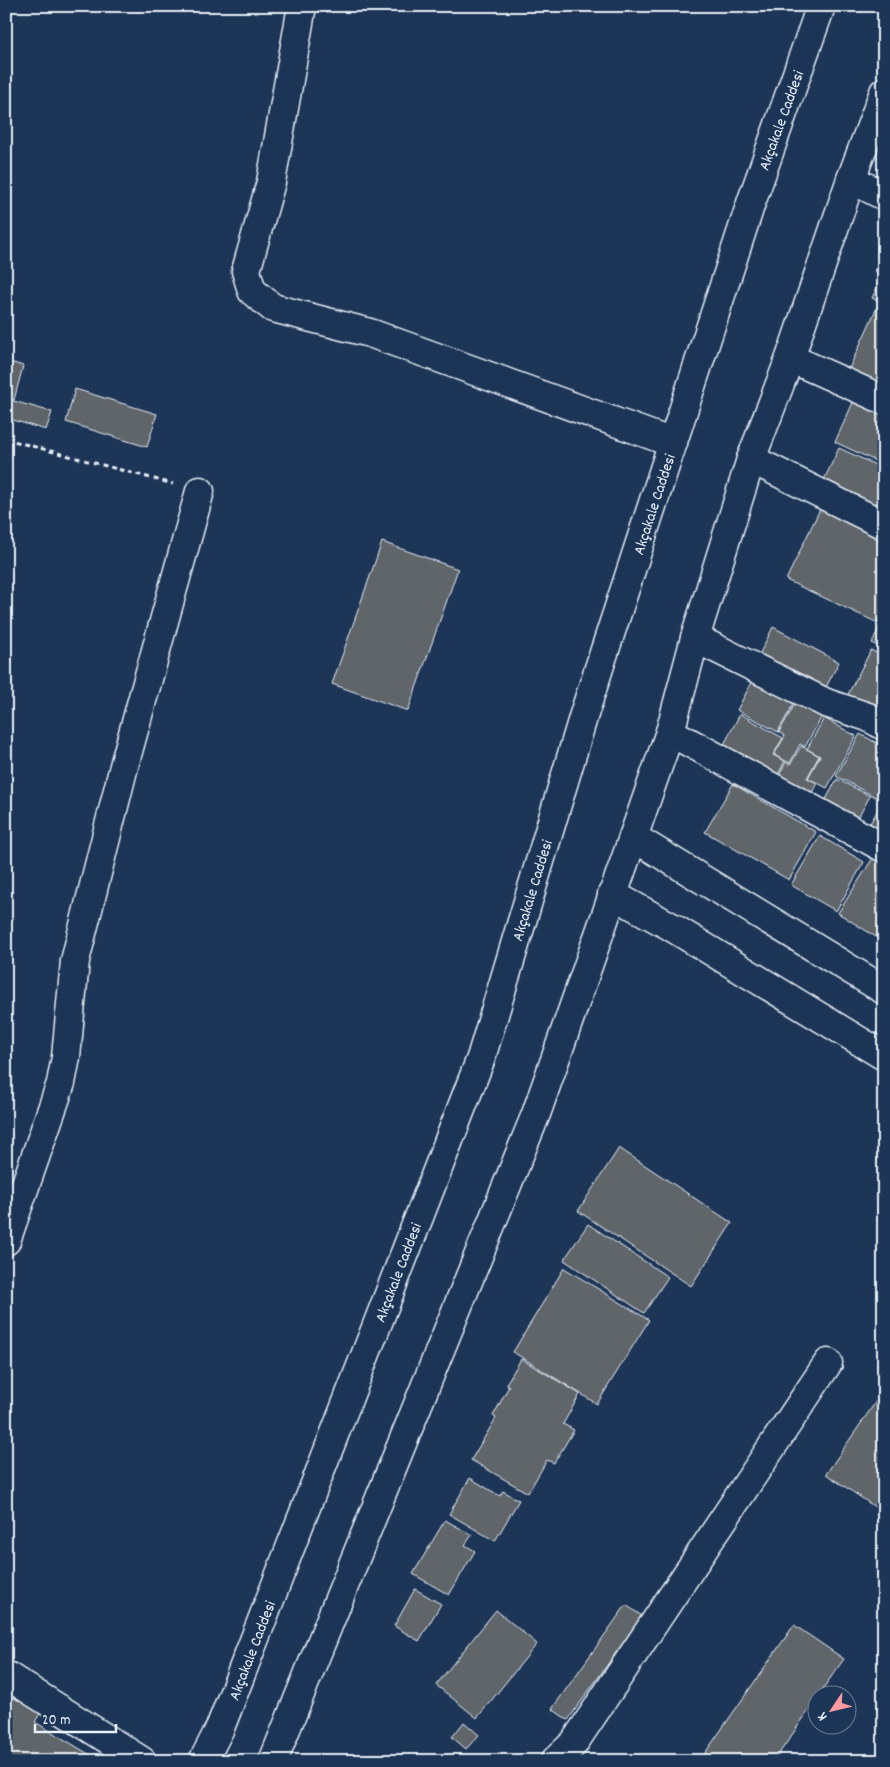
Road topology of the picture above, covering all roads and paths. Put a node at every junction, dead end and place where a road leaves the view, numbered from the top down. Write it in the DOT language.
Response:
graph roads {
  1 [pos="302,6"];
  2 [pos="821,6"];
  3 [pos="884,92"];
  4 [pos="851,179"];
  5 [pos="884,196"];
  6 [pos="790,358"];
  7 [pos="884,400"];
  8 [pos="6,439"];
  9 [pos="673,443"];
  10 [pos="752,459"];
  11 [pos="200,491"];
  12 [pos="884,525"];
  13 [pos="696,638"];
  14 [pos="884,726"];
  15 [pos="670,732"];
  16 [pos="634,837"];
  17 [pos="884,848"];
  18 [pos="612,894"];
  19 [pos="884,990"];
  20 [pos="884,1056"];
  21 [pos="6,1241"];
  22 [pos="828,1363"];
  23 [pos="6,1675"];
  24 [pos="142,1761"];
  25 [pos="204,1761"];
  26 [pos="273,1761"];
  27 [pos="555,1761"];
  1 -- 9 [label="main road"];
  2 -- 9 [label="main road, Akçakale Caddesi"];
  3 -- 4 [label="main road"];
  4 -- 5 [label="main road"];
  4 -- 6 [label="main road"];
  6 -- 7 [label="main road"];
  6 -- 10 [label="main road"];
  8 -- 11 [label="path"];
  9 -- 25 [label="main road, Akçakale Caddesi"];
  10 -- 12 [label="main road"];
  10 -- 13 [label="main road"];
  11 -- 21 [label="main road"];
  13 -- 14 [label="main road"];
  13 -- 15 [label="main road"];
  15 -- 16 [label="main road"];
  15 -- 17 [label="main road"];
  16 -- 18 [label="main road"];
  16 -- 19 [label="main road"];
  18 -- 20 [label="main road"];
  18 -- 26 [label="main road"];
  22 -- 27 [label="main road"];
  23 -- 24 [label="main road"];
}
